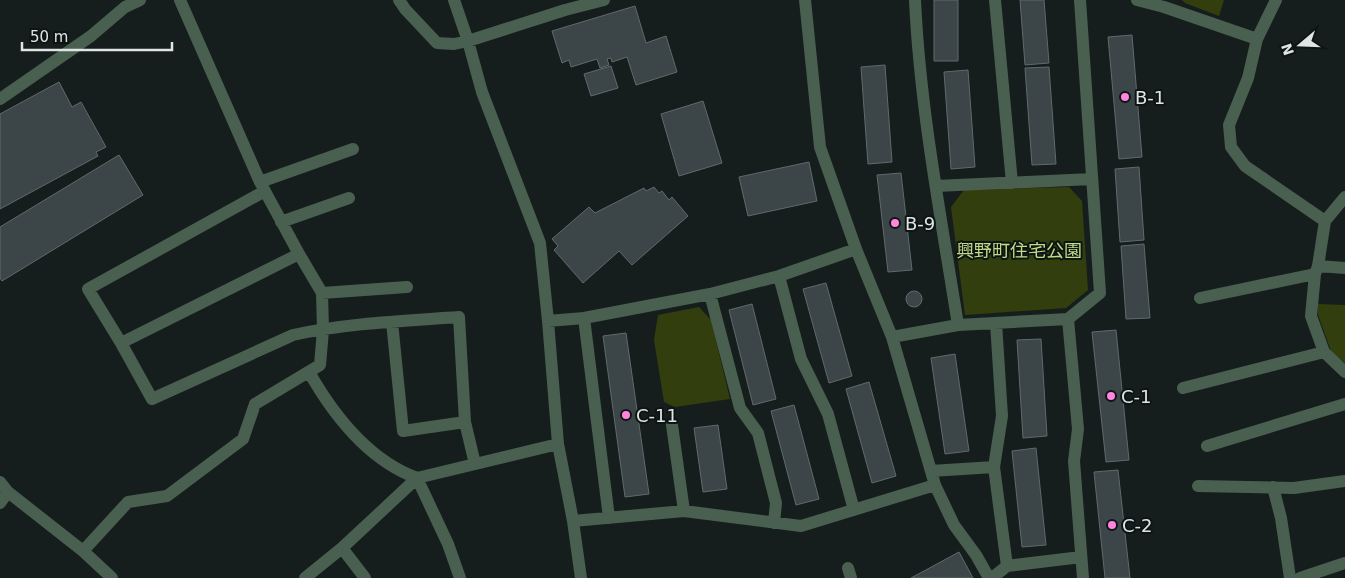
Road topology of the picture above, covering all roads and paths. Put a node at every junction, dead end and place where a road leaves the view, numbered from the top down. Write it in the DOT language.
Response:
graph roads {
  1 [pos="140,0"];
  2 [pos="180,0"];
  3 [pos="399,0"];
  4 [pos="454,0"];
  5 [pos="604,0"];
  6 [pos="805,0"];
  7 [pos="915,0"];
  8 [pos="995,0"];
  9 [pos="1080,0"];
  10 [pos="1137,0"];
  11 [pos="1276,0"];
  12 [pos="1164,4"];
  13 [pos="1257,38"];
  14 [pos="468,41"];
  15 [pos="0,99"];
  16 [pos="353,149"];
  17 [pos="1092,178"];
  18 [pos="1012,182"];
  19 [pos="936,186"];
  20 [pos="262,187"];
  21 [pos="1345,197"];
  22 [pos="349,198"];
  23 [pos="1324,220"];
  24 [pos="281,222"];
  25 [pos="856,249"];
  26 [pos="299,254"];
  27 [pos="1345,268"];
  28 [pos="1317,270"];
  29 [pos="779,276"];
  30 [pos="407,287"];
  31 [pos="322,294"];
  32 [pos="710,294"];
  33 [pos="1200,298"];
  34 [pos="584,318"];
  35 [pos="1068,319"];
  36 [pos="548,321"];
  37 [pos="392,322"];
  38 [pos="996,323"];
  39 [pos="958,325"];
  40 [pos="323,330"];
  41 [pos="892,337"];
  42 [pos="121,343"];
  43 [pos="1324,352"];
  44 [pos="308,372"];
  45 [pos="1345,372"];
  46 [pos="1183,388"];
  47 [pos="1345,404"];
  48 [pos="465,422"];
  49 [pos="672,425"];
  50 [pos="558,444"];
  51 [pos="1207,446"];
  52 [pos="474,464"];
  53 [pos="994,467"];
  54 [pos="931,471"];
  55 [pos="417,478"];
  56 [pos="1345,481"];
  57 [pos="935,485"];
  58 [pos="1198,486"];
  59 [pos="4,487"];
  60 [pos="1273,487"];
  61 [pos="0,503"];
  62 [pos="854,510"];
  63 [pos="684,511"];
  64 [pos="609,518"];
  65 [pos="573,521"];
  66 [pos="774,523"];
  67 [pos="342,548"];
  68 [pos="83,551"];
  69 [pos="1081,557"];
  70 [pos="1345,563"];
  71 [pos="1007,566"];
  72 [pos="112,578"];
  73 [pos="305,578"];
  74 [pos="365,578"];
  75 [pos="460,578"];
  76 [pos="581,578"];
  77 [pos="990,578"];
  78 [pos="1083,578"];
  79 [pos="1290,578"];
  80 [pos="1300,578"];
  1 -- 15 [label="street"];
  2 -- 20 [label="street"];
  3 -- 14 [label="street"];
  4 -- 14 [label="street"];
  5 -- 14 [label="street"];
  6 -- 25 [label="street"];
  7 -- 19 [label="street"];
  8 -- 18 [label="street"];
  9 -- 17 [label="street"];
  10 -- 12 [label="street"];
  11 -- 13 [label="street"];
  12 -- 13 [label="street"];
  13 -- 23 [label="street"];
  14 -- 36 [label="street"];
  16 -- 20 [label="street"];
  17 -- 18 [label="street"];
  17 -- 35 [label="street"];
  18 -- 19 [label="street"];
  19 -- 39 [label="street"];
  20 -- 24 [label="street"];
  20 -- 42 [label="street"];
  21 -- 23 [label="street"];
  22 -- 24 [label="street"];
  23 -- 28 [label="street"];
  24 -- 26 [label="street"];
  25 -- 29 [label="street"];
  25 -- 41 [label="street"];
  26 -- 31 [label="street"];
  26 -- 42 [label="street"];
  27 -- 28 [label="street"];
  28 -- 33 [label="street"];
  28 -- 43 [label="street"];
  29 -- 32 [label="street"];
  29 -- 62 [label="street"];
  30 -- 31 [label="street"];
  31 -- 40 [label="street"];
  32 -- 34 [label="street"];
  32 -- 66 [label="street"];
  34 -- 36 [label="street"];
  34 -- 64 [label="street"];
  35 -- 38 [label="street"];
  35 -- 69 [label="street"];
  36 -- 50 [label="street"];
  37 -- 40 [label="street"];
  37 -- 48 [label="street"];
  37 -- 48 [label="street"];
  38 -- 39 [label="street"];
  38 -- 53 [label="street"];
  39 -- 41 [label="street"];
  40 -- 42 [label="street"];
  40 -- 44 [label="street"];
  41 -- 54 [label="street"];
  43 -- 45 [label="street"];
  43 -- 46 [label="street"];
  44 -- 55 [label="street"];
  44 -- 68 [label="street"];
  47 -- 51 [label="street"];
  48 -- 52 [label="street"];
  49 -- 63 [label="street"];
  50 -- 52 [label="street"];
  50 -- 65 [label="street"];
  52 -- 55 [label="street"];
  53 -- 54 [label="street"];
  53 -- 71 [label="street"];
  54 -- 57 [label="street"];
  55 -- 67 [label="street"];
  55 -- 75 [label="street"];
  56 -- 60 [label="street"];
  57 -- 62 [label="street"];
  57 -- 77 [label="street"];
  58 -- 60 [label="street"];
  59 -- 61 [label="street"];
  59 -- 68 [label="street"];
  60 -- 79 [label="street"];
  62 -- 66 [label="street"];
  63 -- 64 [label="street"];
  63 -- 66 [label="street"];
  64 -- 65 [label="street"];
  65 -- 76 [label="street"];
  67 -- 73 [label="street"];
  67 -- 74 [label="street"];
  68 -- 72 [label="street"];
  69 -- 71 [label="street"];
  69 -- 78 [label="street"];
  70 -- 80 [label="street"];
  71 -- 77 [label="street"];
}
